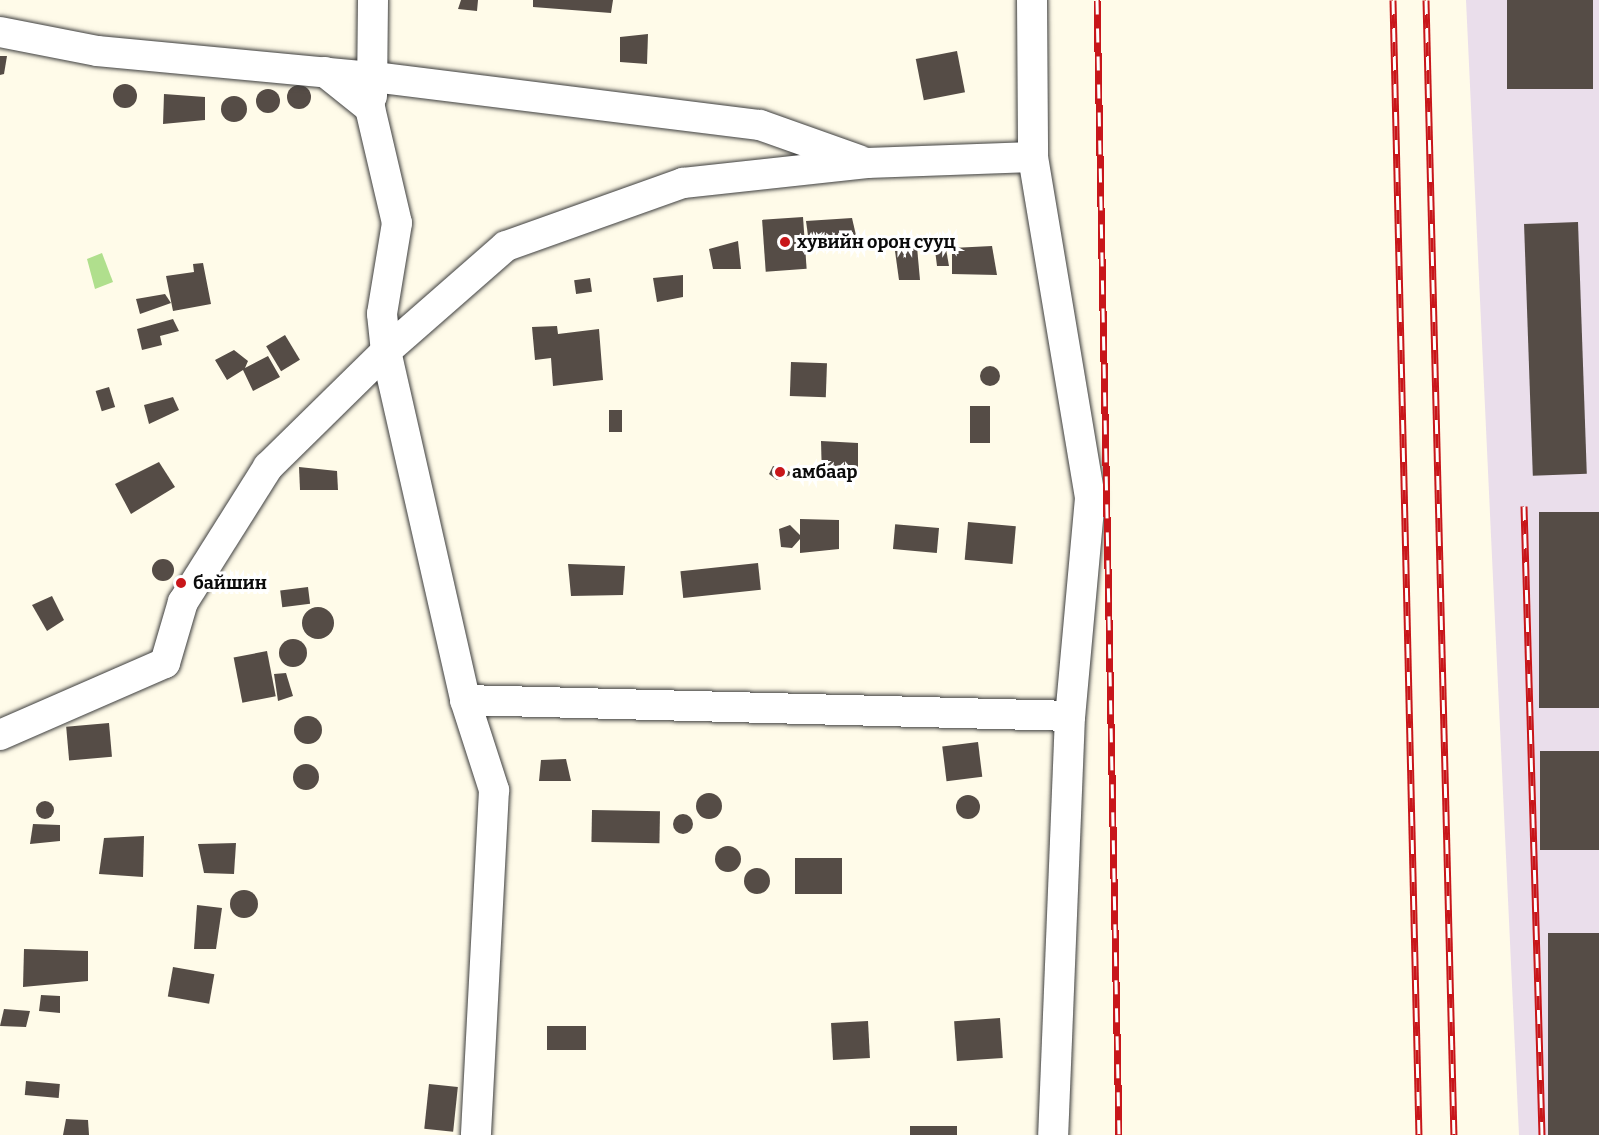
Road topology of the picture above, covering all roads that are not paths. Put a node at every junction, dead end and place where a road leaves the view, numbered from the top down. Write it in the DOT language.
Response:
graph roads {
  1 [pos="373,0"];
  2 [pos="1032,0"];
  3 [pos="0,32"];
  4 [pos="325,72"];
  5 [pos="374,77"];
  6 [pos="370,108"];
  7 [pos="1033,157"];
  8 [pos="867,163"];
  9 [pos="386,351"];
  10 [pos="465,700"];
  11 [pos="1070,716"];
  12 [pos="0,735"];
  13 [pos="476,1135"];
  14 [pos="1053,1135"];
  1 -- 5 [label="street"];
  2 -- 7 [label="street"];
  3 -- 4 [label="street"];
  4 -- 5 [label="street"];
  4 -- 6 [label="street"];
  5 -- 6 [label="street"];
  5 -- 8 [label="street"];
  6 -- 9 [label="street"];
  7 -- 8 [label="street"];
  7 -- 11 [label="street"];
  8 -- 9 [label="street"];
  9 -- 10 [label="street"];
  9 -- 12 [label="street"];
  10 -- 11 [label="street"];
  10 -- 13 [label="street"];
  11 -- 14 [label="street"];
}
